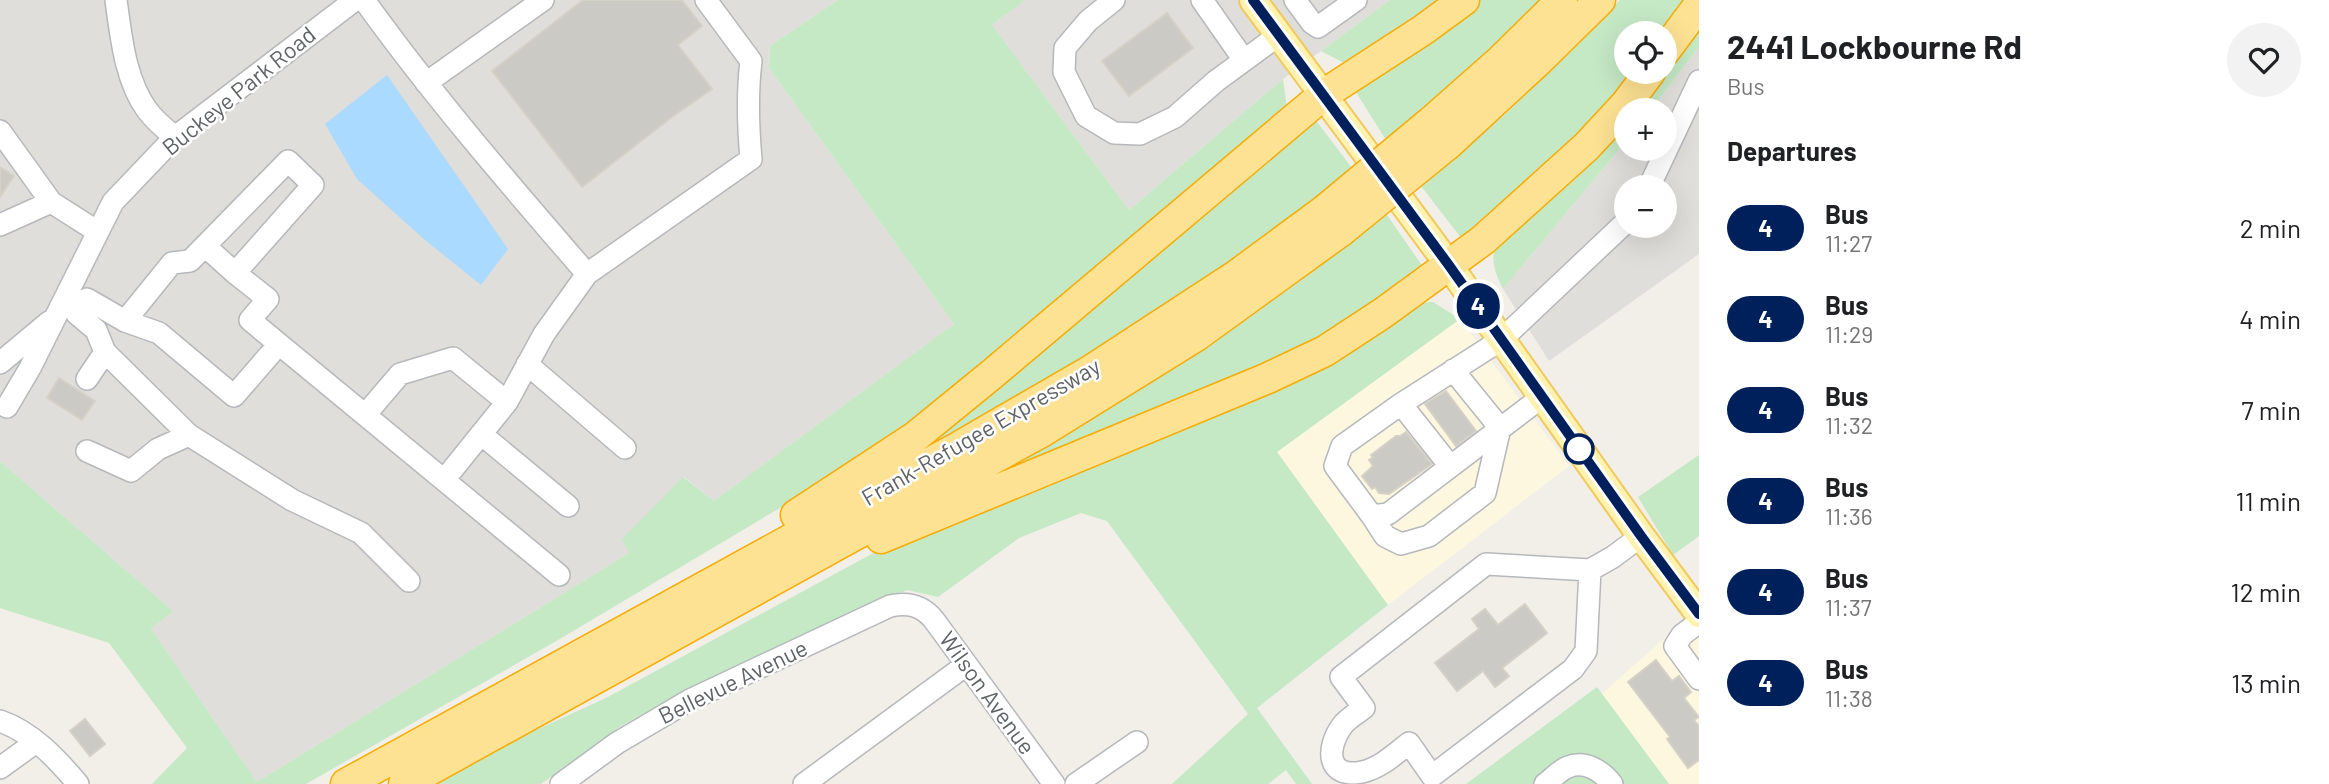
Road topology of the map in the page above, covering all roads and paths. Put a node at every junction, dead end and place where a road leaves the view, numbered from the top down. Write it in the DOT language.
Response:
graph roads {
  1 [pos="116,0"];
  2 [pos="355,0"];
  3 [pos="364,0"];
  4 [pos="542,0"];
  5 [pos="706,0"];
  6 [pos="1114,0"];
  7 [pos="1202,0"];
  8 [pos="1254,0"];
  9 [pos="1295,0"];
  10 [pos="1356,0"];
  11 [pos="1464,0"];
  12 [pos="1562,0"];
  13 [pos="1600,0"];
  14 [pos="1699,5"];
  15 [pos="1279,35"];
  16 [pos="1677,35"];
  17 [pos="1244,60"];
  18 [pos="422,78"];
  19 [pos="1699,81"];
  20 [pos="1641,84"];
  21 [pos="1323,95"];
  22 [pos="0,131"];
  23 [pos="1440,132"];
  24 [pos="175,137"];
  25 [pos="1655,175"];
  26 [pos="51,202"];
  27 [pos="1333,220"];
  28 [pos="0,225"];
  29 [pos="98,232"];
  30 [pos="1614,233"];
  31 [pos="205,246"];
  32 [pos="1448,264"];
  33 [pos="235,273"];
  34 [pos="587,274"];
  35 [pos="73,298"];
  36 [pos="54,319"];
  37 [pos="125,321"];
  38 [pos="1501,340"];
  39 [pos="279,344"];
  40 [pos="105,352"];
  41 [pos="0,363"];
  42 [pos="527,364"];
  43 [pos="1454,370"];
  44 [pos="87,379"];
  45 [pos="1542,397"];
  46 [pos="507,402"];
  47 [pos="1401,404"];
  48 [pos="7,407"];
  49 [pos="365,415"];
  50 [pos="1500,428"];
  51 [pos="481,434"];
  52 [pos="189,435"];
  53 [pos="625,448"];
  54 [pos="88,451"];
  55 [pos="1450,466"];
  56 [pos="444,480"];
  57 [pos="568,506"];
  58 [pos="1372,516"];
  59 [pos="1641,536"];
  60 [pos="811,557"];
  61 [pos="1590,570"];
  62 [pos="559,575"];
  63 [pos="409,581"];
  64 [pos="692,592"];
  65 [pos="916,606"];
  66 [pos="1699,614"];
  67 [pos="1699,622"];
  68 [pos="966,665"];
  69 [pos="1699,679"];
  70 [pos="0,721"];
  71 [pos="36,742"];
  72 [pos="1137,742"];
  73 [pos="0,768"];
  74 [pos="1051,783"];
  75 [pos="78,784"];
  76 [pos="346,784"];
  77 [pos="404,784"];
  78 [pos="561,784"];
  79 [pos="804,784"];
  80 [pos="1076,784"];
  81 [pos="1545,784"];
  82 [pos="1612,784"];
  1 -- 24 [label="street"];
  2 -- 24 [label="street, Buckeye Park Road"];
  3 -- 18 [label="street"];
  4 -- 18 [label="street"];
  5 -- 34 [label="street"];
  6 -- 17 [label="street"];
  7 -- 17 [label="street"];
  8 -- 15 [label="main road"];
  9 -- 10 [label="street"];
  11 -- 21 [label="highway"];
  12 -- 23 [label="highway, Frank-Refugee Expressway"];
  13 -- 23 [label="highway, Frank-Refugee Expressway"];
  14 -- 16 [label="highway"];
  15 -- 17 [label="street"];
  15 -- 21 [label="main road"];
  18 -- 34 [label="street"];
  19 -- 25 [label="street"];
  20 -- 32 [label="highway"];
  21 -- 32 [label="main road"];
  21 -- 64 [label="highway"];
  22 -- 26 [label="street"];
  23 -- 27 [label="highway, Frank-Refugee Expressway, bridge"];
  24 -- 29 [label="street, Buckeye Park Road"];
  26 -- 28 [label="street"];
  26 -- 29 [label="street"];
  27 -- 60 [label="highway, Frank-Refugee Expressway"];
  27 -- 64 [label="highway, Frank-Refugee Expressway"];
  29 -- 35 [label="street, Buckeye Park Road"];
  30 -- 38 [label="street"];
  31 -- 33 [label="street"];
  31 -- 33 [label="street"];
  31 -- 37 [label="street"];
  32 -- 38 [label="main road"];
  32 -- 60 [label="highway"];
  33 -- 39 [label="street"];
  34 -- 42 [label="street"];
  35 -- 36 [label="street, Buckeye Park Road"];
  35 -- 37 [label="street"];
  35 -- 40 [label="street"];
  36 -- 41 [label="street"];
  36 -- 48 [label="street, Buckeye Park Road"];
  37 -- 39 [label="street"];
  38 -- 43 [label="street"];
  38 -- 45 [label="main road"];
  39 -- 49 [label="street"];
  40 -- 44 [label="street"];
  40 -- 52 [label="street"];
  42 -- 46 [label="street"];
  42 -- 53 [label="street"];
  43 -- 47 [label="street"];
  43 -- 50 [label="street"];
  45 -- 50 [label="street"];
  45 -- 59 [label="main road"];
  46 -- 49 [label="street"];
  46 -- 51 [label="street"];
  47 -- 55 [label="street"];
  47 -- 58 [label="street"];
  49 -- 56 [label="street"];
  50 -- 55 [label="street"];
  50 -- 58 [label="street"];
  51 -- 56 [label="street"];
  51 -- 57 [label="street"];
  52 -- 54 [label="street"];
  52 -- 63 [label="street"];
  55 -- 58 [label="street"];
  56 -- 62 [label="street"];
  59 -- 61 [label="street"];
  59 -- 66 [label="main road"];
  60 -- 77 [label="highway, Frank-Refugee Expressway"];
  61 -- 61 [label="street"];
  64 -- 76 [label="highway, Frank-Refugee Expressway"];
  65 -- 68 [label="street, Wilson Avenue"];
  65 -- 78 [label="street, Bellevue Avenue"];
  67 -- 69 [label="street"];
  68 -- 74 [label="street, Wilson Avenue"];
  68 -- 79 [label="street"];
  70 -- 71 [label="street"];
  71 -- 73 [label="street"];
  71 -- 75 [label="street"];
  72 -- 80 [label="street"];
  81 -- 82 [label="street"];
}
